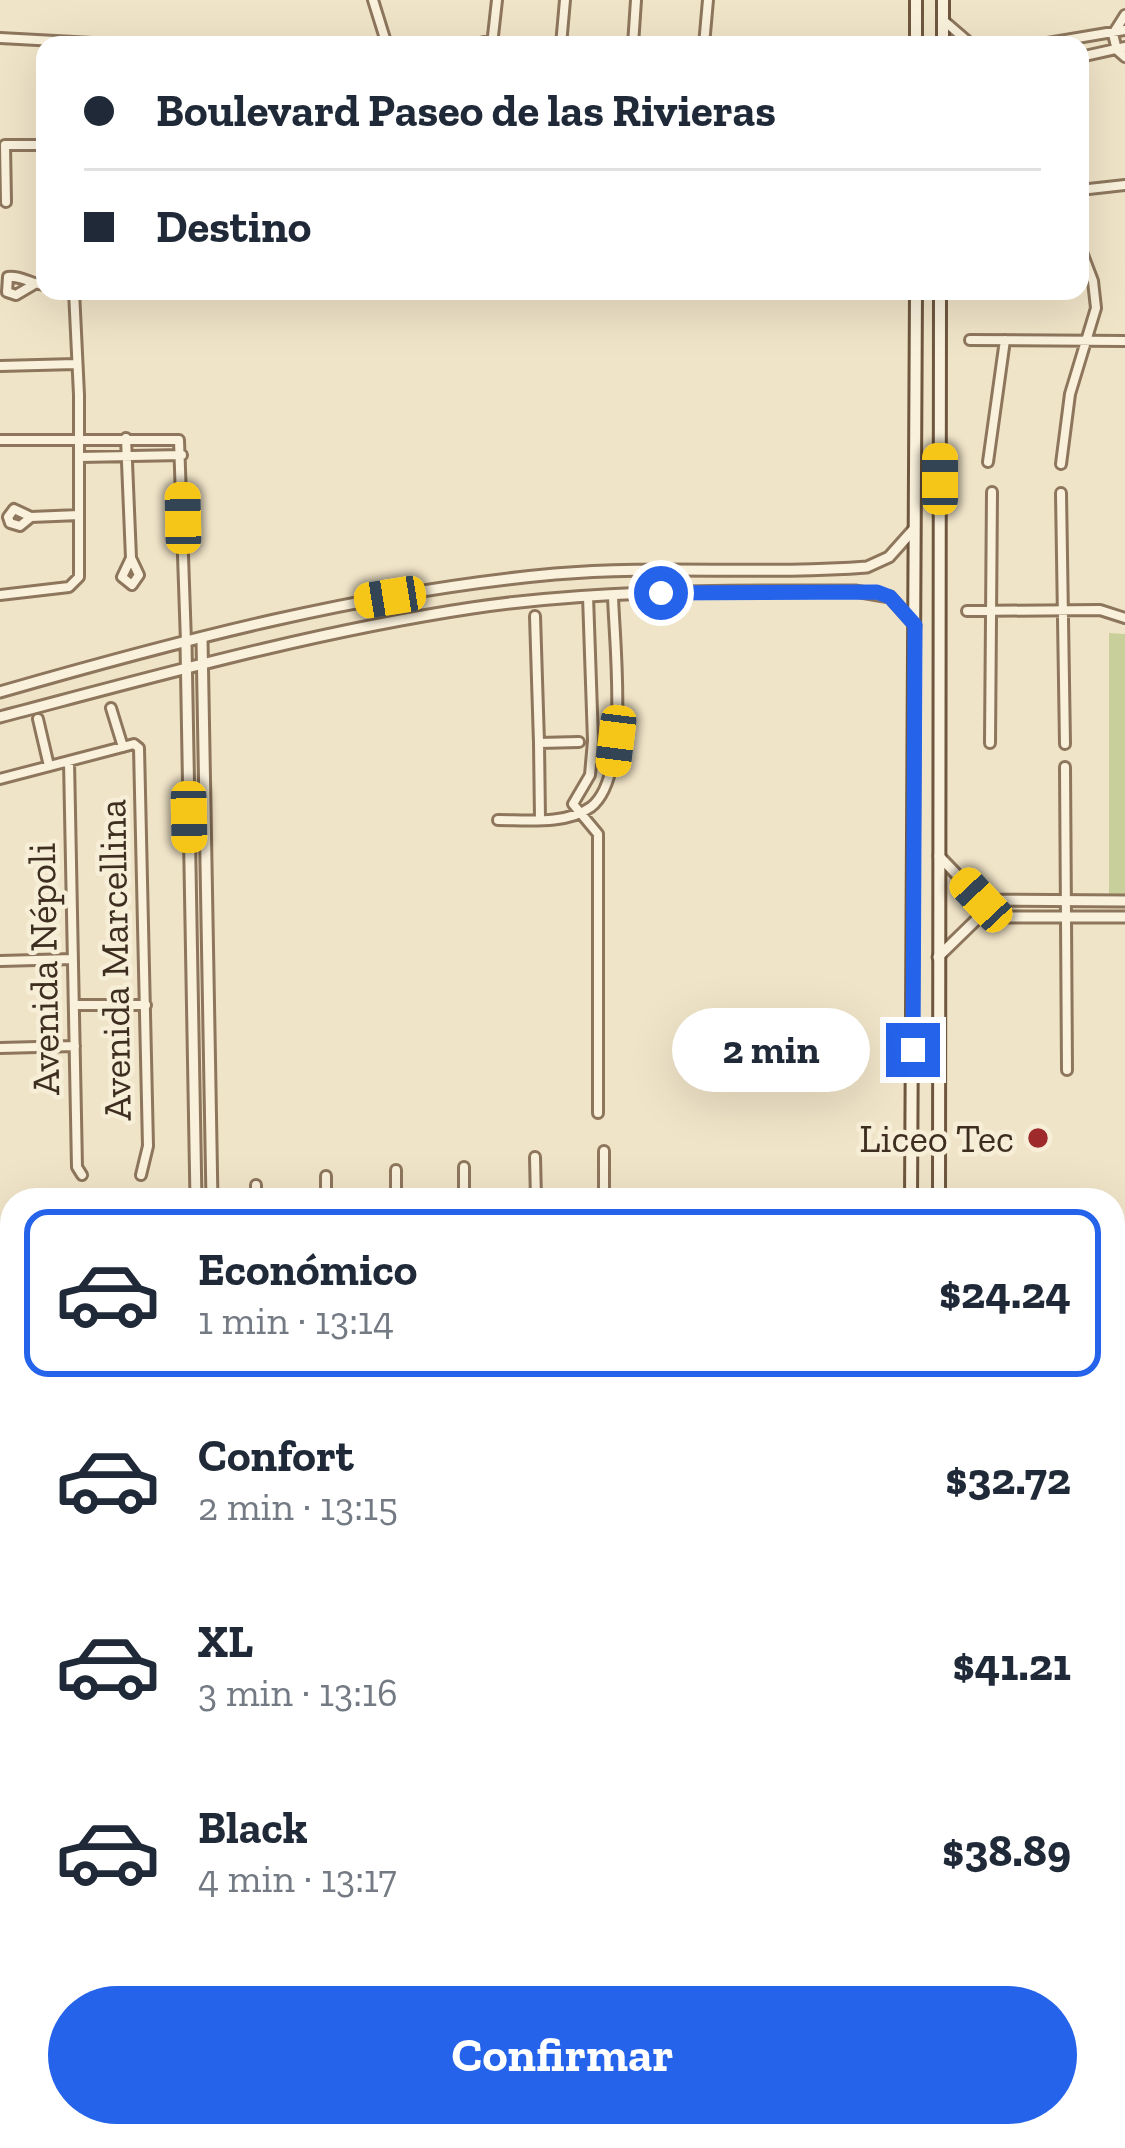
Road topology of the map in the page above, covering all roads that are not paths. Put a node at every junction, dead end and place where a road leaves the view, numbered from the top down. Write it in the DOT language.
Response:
graph roads {
  1 [pos="375,0"];
  2 [pos="497,0"];
  3 [pos="566,0"];
  4 [pos="636,0"];
  5 [pos="708,0"];
  6 [pos="916,0"];
  7 [pos="943,0"];
  8 [pos="1125,15"];
  9 [pos="943,20"];
  10 [pos="1125,30"];
  11 [pos="1113,34"];
  12 [pos="385,36"];
  13 [pos="493,36"];
  14 [pos="563,36"];
  15 [pos="634,36"];
  16 [pos="705,36"];
  17 [pos="916,36"];
  18 [pos="943,36"];
  19 [pos="962,36"];
  20 [pos="1089,37"];
  21 [pos="0,38"];
  22 [pos="36,40"];
  23 [pos="1122,51"];
  24 [pos="1089,56"];
  25 [pos="2,145"];
  26 [pos="36,145"];
  27 [pos="1125,185"];
  28 [pos="1089,189"];
  29 [pos="6,202"];
  30 [pos="1089,273"];
  31 [pos="74,300"];
  32 [pos="916,300"];
  33 [pos="940,300"];
  34 [pos="970,340"];
  35 [pos="1004,340"];
  36 [pos="1125,340"];
  37 [pos="1088,341"];
  38 [pos="76,364"];
  39 [pos="0,366"];
  40 [pos="126,438"];
  41 [pos="80,439"];
  42 [pos="0,440"];
  43 [pos="127,455"];
  44 [pos="182,455"];
  45 [pos="80,457"];
  46 [pos="988,462"];
  47 [pos="1061,464"];
  48 [pos="992,492"];
  49 [pos="1061,493"];
  50 [pos="79,514"];
  51 [pos="31,517"];
  52 [pos="914,530"];
  53 [pos="131,558"];
  54 [pos="0,595"];
  55 [pos="613,595"];
  56 [pos="588,596"];
  57 [pos="991,610"];
  58 [pos="1064,610"];
  59 [pos="968,611"];
  60 [pos="535,616"];
  61 [pos="1125,618"];
  62 [pos="915,625"];
  63 [pos="202,639"];
  64 [pos="186,644"];
  65 [pos="202,664"];
  66 [pos="187,668"];
  67 [pos="0,692"];
  68 [pos="111,708"];
  69 [pos="0,717"];
  70 [pos="38,719"];
  71 [pos="915,731"];
  72 [pos="939,731"];
  73 [pos="579,742"];
  74 [pos="538,743"];
  75 [pos="990,743"];
  76 [pos="1065,744"];
  77 [pos="123,747"];
  78 [pos="69,761"];
  79 [pos="50,766"];
  80 [pos="1065,767"];
  81 [pos="0,778"];
  82 [pos="578,812"];
  83 [pos="540,819"];
  84 [pos="498,820"];
  85 [pos="938,854"];
  86 [pos="981,900"];
  87 [pos="1018,901"];
  88 [pos="1066,901"];
  89 [pos="1125,901"];
  90 [pos="1018,916"];
  91 [pos="1066,916"];
  92 [pos="979,917"];
  93 [pos="1125,917"];
  94 [pos="938,957"];
  95 [pos="73,959"];
  96 [pos="0,961"];
  97 [pos="74,1005"];
  98 [pos="146,1005"];
  99 [pos="75,1046"];
  100 [pos="0,1048"];
  101 [pos="1067,1070"];
  102 [pos="598,1113"];
  103 [pos="604,1150"];
  104 [pos="535,1156"];
  105 [pos="464,1167"];
  106 [pos="396,1170"];
  107 [pos="82,1175"];
  108 [pos="140,1175"];
  109 [pos="326,1176"];
  110 [pos="196,1188"];
  111 [pos="212,1188"];
  112 [pos="326,1188"];
  113 [pos="396,1188"];
  114 [pos="464,1188"];
  115 [pos="536,1188"];
  116 [pos="604,1188"];
  117 [pos="911,1188"];
  118 [pos="939,1188"];
  1 -- 12 [label="street"];
  2 -- 13 [label="street"];
  3 -- 14 [label="street"];
  4 -- 15 [label="street"];
  5 -- 16 [label="street"];
  6 -- 17 [label="main road"];
  7 -- 9 [label="main road"];
  8 -- 11 [label="street"];
  9 -- 18 [label="main road"];
  9 -- 19 [label="street"];
  10 -- 11 [label="street"];
  11 -- 20 [label="street"];
  11 -- 23 [label="street"];
  21 -- 22 [label="street"];
  23 -- 24 [label="street"];
  25 -- 26 [label="street"];
  25 -- 29 [label="street"];
  27 -- 28 [label="street"];
  30 -- 37 [label="street"];
  31 -- 38 [label="street"];
  32 -- 52 [label="main road"];
  33 -- 72 [label="main road"];
  34 -- 35 [label="street"];
  35 -- 37 [label="street"];
  35 -- 46 [label="street"];
  36 -- 37 [label="street"];
  37 -- 47 [label="street"];
  38 -- 39 [label="street"];
  38 -- 41 [label="street"];
  40 -- 41 [label="street"];
  40 -- 43 [label="street"];
  40 -- 44 [label="street"];
  41 -- 42 [label="street"];
  41 -- 45 [label="street"];
  43 -- 44 [label="street"];
  43 -- 45 [label="street"];
  43 -- 53 [label="street"];
  44 -- 64 [label="street"];
  45 -- 50 [label="street"];
  48 -- 57 [label="street"];
  49 -- 58 [label="street"];
  50 -- 51 [label="street"];
  50 -- 54 [label="street"];
  52 -- 62 [label="main road"];
  52 -- 63 [label="street"];
  55 -- 56 [label="street"];
  55 -- 62 [label="street"];
  55 -- 82 [label="street"];
  56 -- 65 [label="street"];
  56 -- 82 [label="street"];
  57 -- 58 [label="street"];
  57 -- 59 [label="street"];
  57 -- 75 [label="street"];
  58 -- 61 [label="street"];
  58 -- 76 [label="street"];
  60 -- 74 [label="street"];
  62 -- 71 [label="main road"];
  63 -- 64 [label="street"];
  63 -- 65 [label="street"];
  64 -- 66 [label="street"];
  64 -- 67 [label="street"];
  65 -- 66 [label="street"];
  65 -- 111 [label="street"];
  66 -- 69 [label="street"];
  66 -- 110 [label="street"];
  68 -- 77 [label="street, Avenida Marcellina"];
  70 -- 79 [label="street"];
  71 -- 72 [label="main road"];
  71 -- 117 [label="main road"];
  72 -- 85 [label="main road"];
  73 -- 74 [label="street"];
  74 -- 83 [label="street"];
  77 -- 78 [label="street"];
  77 -- 98 [label="street, Avenida Marcellina"];
  78 -- 79 [label="street"];
  78 -- 95 [label="street, Avenida Népoli"];
  79 -- 81 [label="street"];
  80 -- 88 [label="street"];
  82 -- 83 [label="street"];
  82 -- 102 [label="street"];
  83 -- 84 [label="street"];
  85 -- 86 [label="street"];
  85 -- 94 [label="main road"];
  86 -- 87 [label="street"];
  86 -- 92 [label="street"];
  87 -- 88 [label="street"];
  87 -- 90 [label="street"];
  88 -- 89 [label="street"];
  88 -- 91 [label="street"];
  90 -- 91 [label="street"];
  90 -- 92 [label="street"];
  91 -- 93 [label="street"];
  91 -- 101 [label="street"];
  92 -- 94 [label="street"];
  94 -- 118 [label="main road"];
  95 -- 96 [label="street"];
  95 -- 97 [label="street, Avenida Népoli"];
  97 -- 98 [label="street"];
  97 -- 99 [label="street, Avenida Népoli"];
  98 -- 108 [label="street, Avenida Marcellina"];
  99 -- 100 [label="street"];
  99 -- 107 [label="street, Avenida Népoli"];
  103 -- 116 [label="street"];
  104 -- 115 [label="street"];
  105 -- 114 [label="street"];
  106 -- 113 [label="street"];
  109 -- 112 [label="street"];
}
